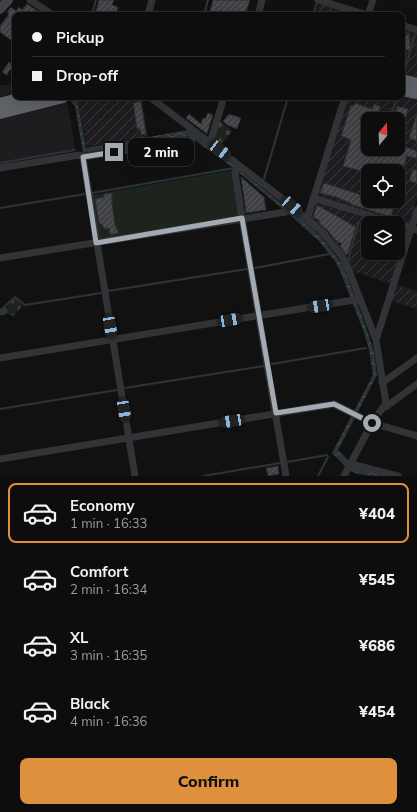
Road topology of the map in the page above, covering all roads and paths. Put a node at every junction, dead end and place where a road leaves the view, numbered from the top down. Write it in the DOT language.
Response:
graph roads {
  1 [pos="30,0"];
  2 [pos="152,0"];
  3 [pos="262,0"];
  4 [pos="318,0"];
  5 [pos="373,0"];
  6 [pos="42,3"];
  7 [pos="50,12"];
  8 [pos="149,12"];
  9 [pos="259,12"];
  10 [pos="357,12"];
  11 [pos="368,12"];
  12 [pos="405,26"];
  13 [pos="417,30"];
  14 [pos="405,81"];
  15 [pos="417,84"];
  16 [pos="405,91"];
  17 [pos="417,93"];
  18 [pos="14,100"];
  19 [pos="52,100"];
  20 [pos="154,100"];
  21 [pos="223,100"];
  22 [pos="344,100"];
  23 [pos="0,104"];
  24 [pos="0,113"];
  25 [pos="196,133"];
  26 [pos="210,143"];
  27 [pos="83,157"];
  28 [pos="239,165"];
  29 [pos="0,168"];
  30 [pos="313,198"];
  31 [pos="292,206"];
  32 [pos="417,210"];
  33 [pos="371,216"];
  34 [pos="242,218"];
  35 [pos="306,219"];
  36 [pos="414,229"];
  37 [pos="96,243"];
  38 [pos="0,258"];
  39 [pos="360,299"];
  40 [pos="259,315"];
  41 [pos="112,340"];
  42 [pos="376,340"];
  43 [pos="0,358"];
  44 [pos="417,358"];
  45 [pos="382,383"];
  46 [pos="417,384"];
  47 [pos="382,408"];
  48 [pos="276,413"];
  49 [pos="372,423"];
  50 [pos="417,436"];
  51 [pos="129,438"];
  52 [pos="0,459"];
  53 [pos="352,462"];
  54 [pos="346,473"];
  55 [pos="135,476"];
  56 [pos="286,476"];
  57 [pos="398,476"];
  1 -- 6 [label="street"];
  2 -- 8 [label="street"];
  3 -- 9 [label="street"];
  4 -- 10 [label="street"];
  5 -- 11 [label="street"];
  6 -- 7 [label="street"];
  12 -- 13 [label="street"];
  14 -- 15 [label="highway"];
  16 -- 17 [label="highway"];
  18 -- 23 [label="highway"];
  19 -- 24 [label="highway"];
  20 -- 25 [label="street"];
  21 -- 26 [label="street"];
  22 -- 30 [label="street"];
  25 -- 26 [label="street"];
  25 -- 27 [label="street"];
  26 -- 28 [label="street"];
  27 -- 29 [label="street"];
  27 -- 37 [label="street"];
  28 -- 31 [label="street"];
  28 -- 34 [label="street"];
  30 -- 33 [label="street"];
  30 -- 35 [label="street"];
  31 -- 34 [label="street"];
  31 -- 35 [label="street"];
  32 -- 36 [label="street"];
  34 -- 37 [label="street"];
  34 -- 40 [label="street"];
  35 -- 39 [label="street"];
  36 -- 42 [label="street"];
  37 -- 38 [label="street"];
  37 -- 41 [label="street"];
  39 -- 40 [label="street"];
  39 -- 42 [label="street"];
  40 -- 41 [label="street"];
  40 -- 48 [label="street"];
  41 -- 43 [label="street"];
  41 -- 51 [label="street"];
  42 -- 45 [label="street"];
  44 -- 45 [label="street"];
  45 -- 47 [label="street"];
  46 -- 47 [label="street"];
  47 -- 49 [label="street"];
  48 -- 49 [label="street"];
  48 -- 51 [label="street"];
  48 -- 56 [label="street"];
  49 -- 50 [label="street"];
  49 -- 53 [label="street"];
  51 -- 52 [label="street"];
  51 -- 55 [label="street"];
  53 -- 54 [label="street"];
  53 -- 57 [label="street"];
}
